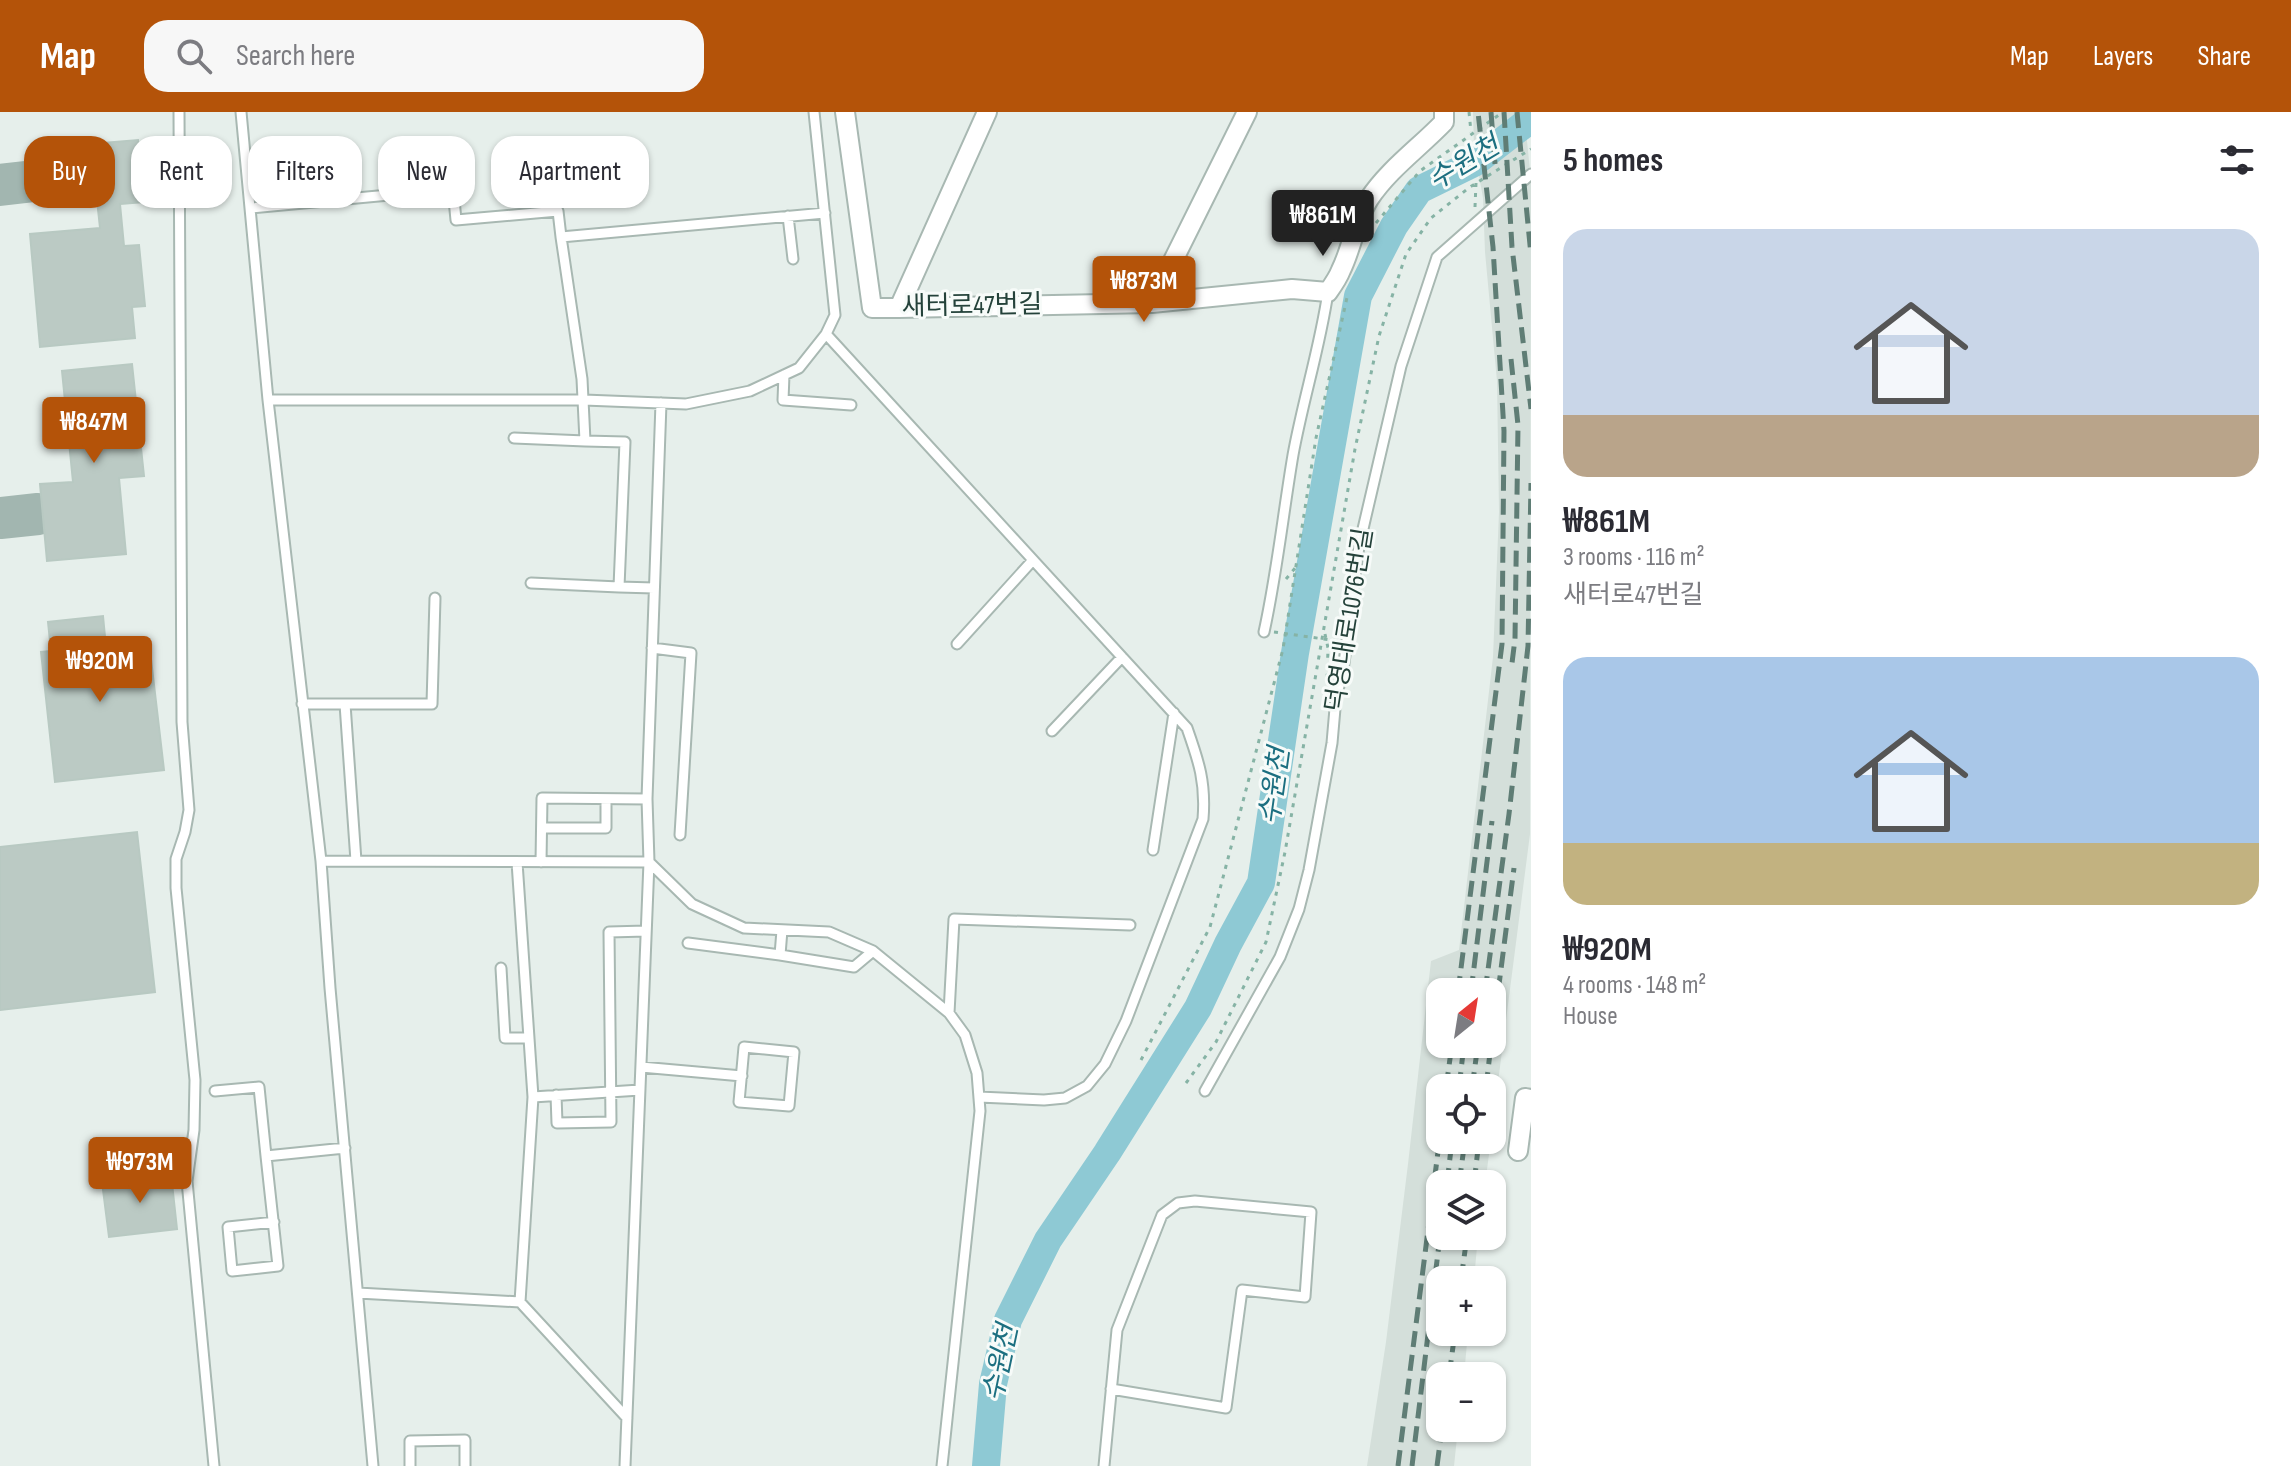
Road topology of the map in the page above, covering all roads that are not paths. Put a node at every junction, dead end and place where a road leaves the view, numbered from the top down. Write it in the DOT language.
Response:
graph roads {
  1 [pos="179,112"];
  2 [pos="241,112"];
  3 [pos="814,112"];
  4 [pos="845,112"];
  5 [pos="987,112"];
  6 [pos="1247,112"];
  7 [pos="1444,112"];
  8 [pos="1531,174"];
  9 [pos="248,187"];
  10 [pos="362,198"];
  11 [pos="250,208"];
  12 [pos="825,213"];
  13 [pos="788,216"];
  14 [pos="561,237"];
  15 [pos="793,259"];
  16 [pos="1328,292"];
  17 [pos="1152,303"];
  18 [pos="899,308"];
  19 [pos="826,334"];
  20 [pos="784,375"];
  21 [pos="268,400"];
  22 [pos="584,400"];
  23 [pos="661,403"];
  24 [pos="851,405"];
  25 [pos="514,438"];
  26 [pos="585,441"];
  27 [pos="1033,560"];
  28 [pos="531,583"];
  29 [pos="619,587"];
  30 [pos="654,588"];
  31 [pos="435,598"];
  32 [pos="1269,632"];
  33 [pos="957,644"];
  34 [pos="652,648"];
  35 [pos="1122,657"];
  36 [pos="302,704"];
  37 [pos="345,704"];
  38 [pos="1174,713"];
  39 [pos="1052,731"];
  40 [pos="606,799"];
  41 [pos="647,799"];
  42 [pos="542,828"];
  43 [pos="680,835"];
  44 [pos="1153,850"];
  45 [pos="321,861"];
  46 [pos="356,861"];
  47 [pos="517,862"];
  48 [pos="541,862"];
  49 [pos="649,862"];
  50 [pos="1130,925"];
  51 [pos="782,930"];
  52 [pos="646,931"];
  53 [pos="688,943"];
  54 [pos="873,951"];
  55 [pos="780,955"];
  56 [pos="501,968"];
  57 [pos="949,1013"];
  58 [pos="529,1038"];
  59 [pos="641,1067"];
  60 [pos="742,1076"];
  61 [pos="640,1090"];
  62 [pos="215,1091"];
  63 [pos="1205,1091"];
  64 [pos="610,1092"];
  65 [pos="556,1095"];
  66 [pos="533,1097"];
  67 [pos="979,1097"];
  68 [pos="1531,1099"];
  69 [pos="345,1148"];
  70 [pos="1518,1151"];
  71 [pos="266,1156"];
  72 [pos="274,1222"];
  73 [pos="358,1293"];
  74 [pos="520,1302"];
  75 [pos="1111,1389"];
  76 [pos="627,1418"];
  77 [pos="214,1466"];
  78 [pos="373,1466"];
  79 [pos="410,1466"];
  80 [pos="465,1466"];
  81 [pos="625,1466"];
  82 [pos="942,1466"];
  83 [pos="1104,1466"];
  1 -- 77 [label="lane"];
  2 -- 9 [label="lane"];
  3 -- 12 [label="lane"];
  4 -- 18 [label="street, 새터로47번길"];
  5 -- 18 [label="street"];
  6 -- 17 [label="street"];
  7 -- 16 [label="street"];
  8 -- 63 [label="lane, 덕영대로1076번길"];
  10 -- 14 [label="lane"];
  11 -- 21 [label="lane"];
  12 -- 13 [label="lane"];
  12 -- 19 [label="lane"];
  13 -- 14 [label="lane"];
  13 -- 15 [label="lane"];
  14 -- 22 [label="lane"];
  16 -- 17 [label="street, 새터로47번길"];
  16 -- 32 [label="lane"];
  17 -- 18 [label="street, 새터로47번길"];
  19 -- 20 [label="lane"];
  19 -- 27 [label="lane"];
  20 -- 23 [label="lane"];
  20 -- 24 [label="lane"];
  21 -- 22 [label="lane"];
  21 -- 36 [label="lane"];
  22 -- 23 [label="lane"];
  22 -- 26 [label="lane"];
  23 -- 30 [label="lane"];
  25 -- 26 [label="lane"];
  26 -- 29 [label="lane"];
  27 -- 33 [label="lane"];
  27 -- 35 [label="lane"];
  28 -- 29 [label="lane"];
  29 -- 30 [label="lane"];
  30 -- 34 [label="lane"];
  31 -- 37 [label="lane"];
  34 -- 41 [label="lane"];
  34 -- 43 [label="lane"];
  35 -- 38 [label="lane"];
  35 -- 39 [label="lane"];
  36 -- 37 [label="lane"];
  36 -- 45 [label="lane"];
  37 -- 46 [label="lane"];
  38 -- 44 [label="lane"];
  38 -- 67 [label="lane"];
  40 -- 41 [label="lane"];
  40 -- 42 [label="lane"];
  40 -- 42 [label="lane"];
  41 -- 49 [label="lane"];
  42 -- 48 [label="lane"];
  45 -- 46 [label="lane"];
  45 -- 69 [label="lane"];
  46 -- 47 [label="lane"];
  47 -- 48 [label="lane"];
  47 -- 58 [label="lane"];
  48 -- 49 [label="lane"];
  49 -- 51 [label="lane"];
  49 -- 52 [label="lane"];
  50 -- 57 [label="lane"];
  51 -- 54 [label="lane"];
  51 -- 55 [label="lane"];
  52 -- 59 [label="lane"];
  52 -- 64 [label="lane"];
  53 -- 55 [label="lane"];
  54 -- 55 [label="lane"];
  54 -- 57 [label="lane"];
  56 -- 58 [label="lane"];
  57 -- 67 [label="lane"];
  58 -- 66 [label="lane"];
  59 -- 60 [label="lane"];
  59 -- 61 [label="lane"];
  60 -- 60 [label="lane"];
  61 -- 64 [label="lane"];
  61 -- 76 [label="lane"];
  62 -- 71 [label="lane"];
  64 -- 65 [label="lane"];
  64 -- 65 [label="lane"];
  65 -- 66 [label="lane"];
  66 -- 74 [label="lane"];
  67 -- 82 [label="lane"];
  68 -- 70 [label="street"];
  69 -- 71 [label="lane"];
  69 -- 73 [label="lane"];
  71 -- 72 [label="lane"];
  72 -- 72 [label="lane"];
  73 -- 74 [label="lane"];
  73 -- 78 [label="lane"];
  74 -- 76 [label="lane"];
  75 -- 75 [label="lane"];
  75 -- 83 [label="lane"];
  76 -- 81 [label="lane"];
  79 -- 80 [label="lane"];
}
